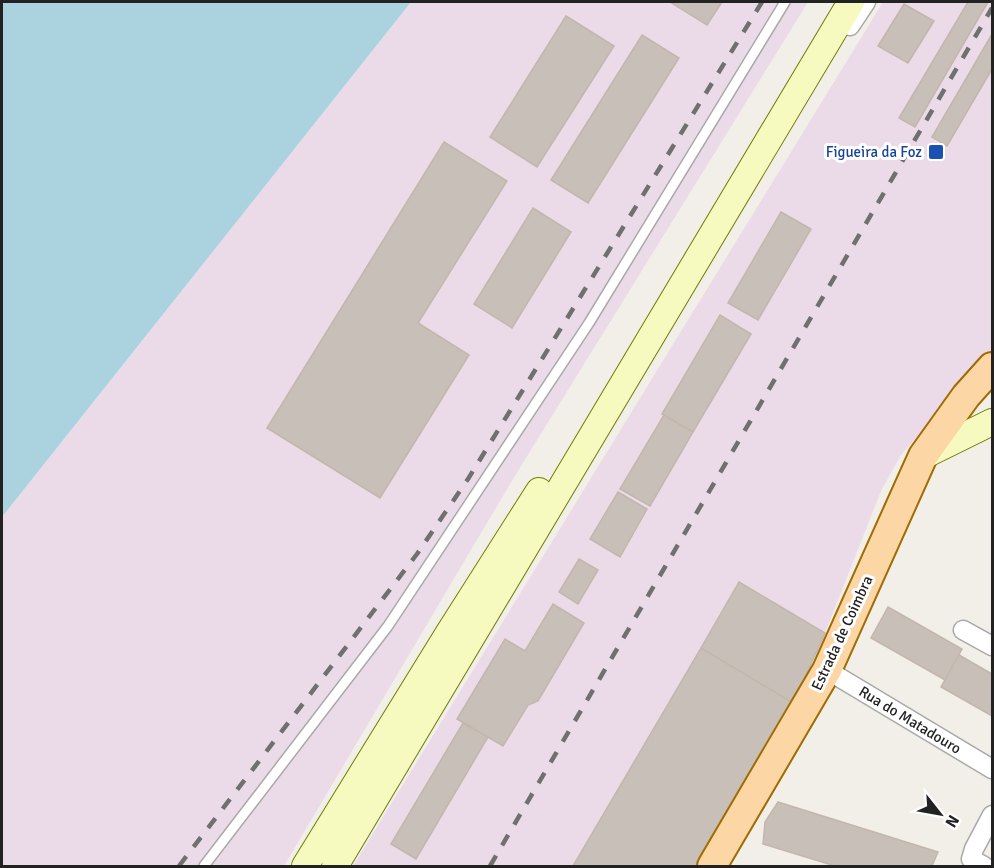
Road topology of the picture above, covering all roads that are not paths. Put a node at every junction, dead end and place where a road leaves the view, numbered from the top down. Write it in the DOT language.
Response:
graph roads {
  1 [pos="785,2"];
  2 [pos="850,2"];
  3 [pos="866,2"];
  4 [pos="773,130"];
  5 [pos="993,367"];
  6 [pos="993,391"];
  7 [pos="993,422"];
  8 [pos="923,456"];
  9 [pos="963,630"];
  10 [pos="993,646"];
  11 [pos="827,670"];
  12 [pos="993,769"];
  13 [pos="993,815"];
  14 [pos="204,867"];
  15 [pos="305,867"];
  16 [pos="335,867"];
  17 [pos="712,867"];
  18 [pos="984,867"];
  1 -- 14 [label="lane"];
  2 -- 4 [label="main road"];
  3 -- 4 [label="street"];
  4 -- 15 [label="main road"];
  4 -- 16 [label="main road"];
  5 -- 8 [label="main road"];
  6 -- 8 [label="main road"];
  7 -- 8 [label="main road"];
  8 -- 11 [label="main road, Estrada de Coimbra"];
  9 -- 10 [label="street"];
  11 -- 12 [label="street, Rua do Matadouro"];
  11 -- 17 [label="main road, Estrada de Coimbra"];
  13 -- 18 [label="street"];
}
